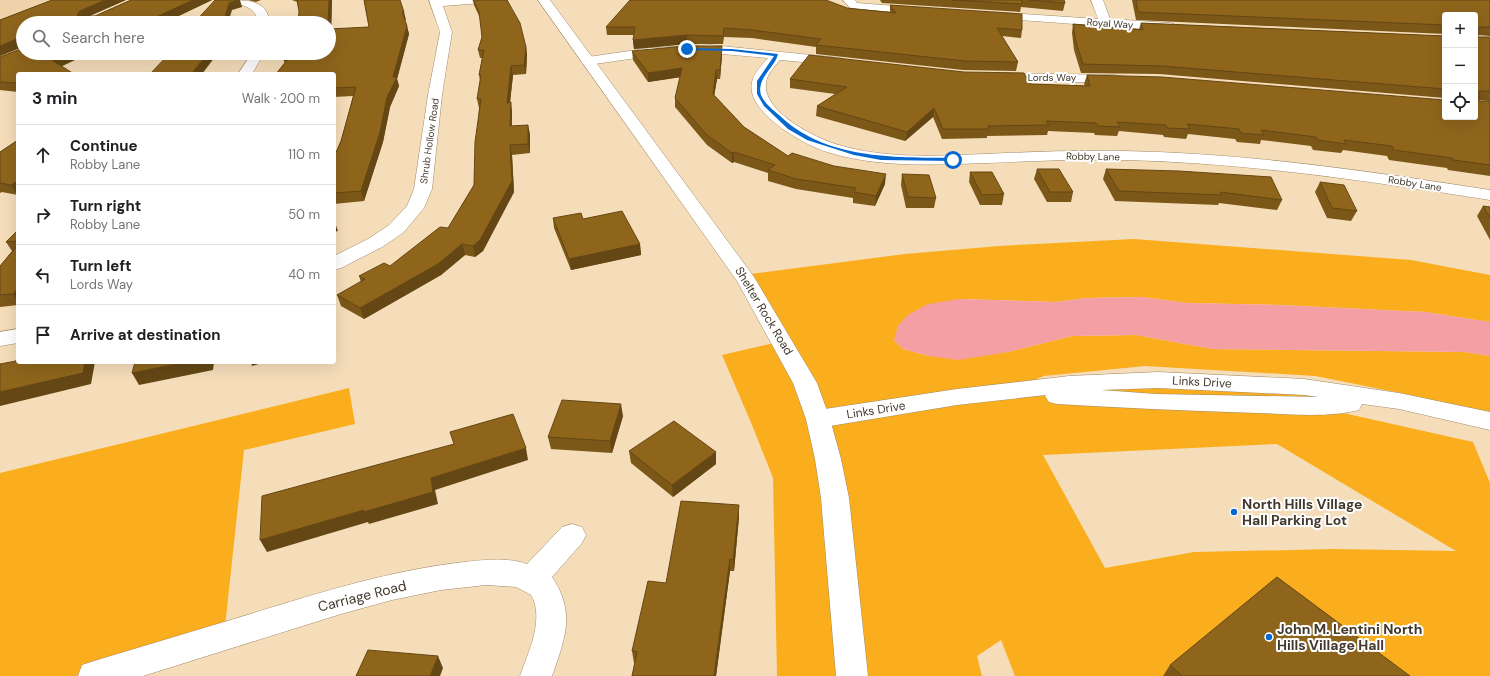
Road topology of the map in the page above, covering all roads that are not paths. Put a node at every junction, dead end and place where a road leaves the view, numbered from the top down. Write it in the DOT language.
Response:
graph roads {
  1 [pos="234,0"];
  2 [pos="482,0"];
  3 [pos="544,0"];
  4 [pos="849,0"];
  5 [pos="1097,0"];
  6 [pos="439,1"];
  7 [pos="931,11"];
  8 [pos="978,14"];
  9 [pos="263,16"];
  10 [pos="1105,23"];
  11 [pos="1178,28"];
  12 [pos="777,55"];
  13 [pos="254,60"];
  14 [pos="588,61"];
  15 [pos="846,63"];
  16 [pos="246,72"];
  17 [pos="983,76"];
  18 [pos="1128,79"];
  19 [pos="1490,195"];
  20 [pos="336,263"];
  21 [pos="16,336"];
  22 [pos="0,339"];
  23 [pos="818,419"];
  24 [pos="1490,421"];
  25 [pos="572,535"];
  26 [pos="533,578"];
  27 [pos="94,676"];
  28 [pos="536,676"];
  29 [pos="852,676"];
  1 -- 9 [label="street"];
  2 -- 6 [label="street"];
  3 -- 14 [label="street, Shelter Rock Road"];
  4 -- 7 [label="street"];
  5 -- 10 [label="street"];
  6 -- 20 [label="street, Shrub Hollow Road"];
  8 -- 10 [label="street, Royal Way"];
  10 -- 11 [label="street, Royal Way"];
  12 -- 14 [label="street"];
  12 -- 15 [label="street"];
  12 -- 19 [label="street, Robby Lane"];
  13 -- 16 [label="street"];
  14 -- 23 [label="street, Shelter Rock Road"];
  17 -- 18 [label="street, Lords Way"];
  21 -- 22 [label="street"];
  23 -- 24 [label="street, Links Drive"];
  23 -- 29 [label="street, Shelter Rock Road"];
  25 -- 26 [label="street"];
  26 -- 27 [label="street, Carriage Road"];
  26 -- 28 [label="street"];
}
